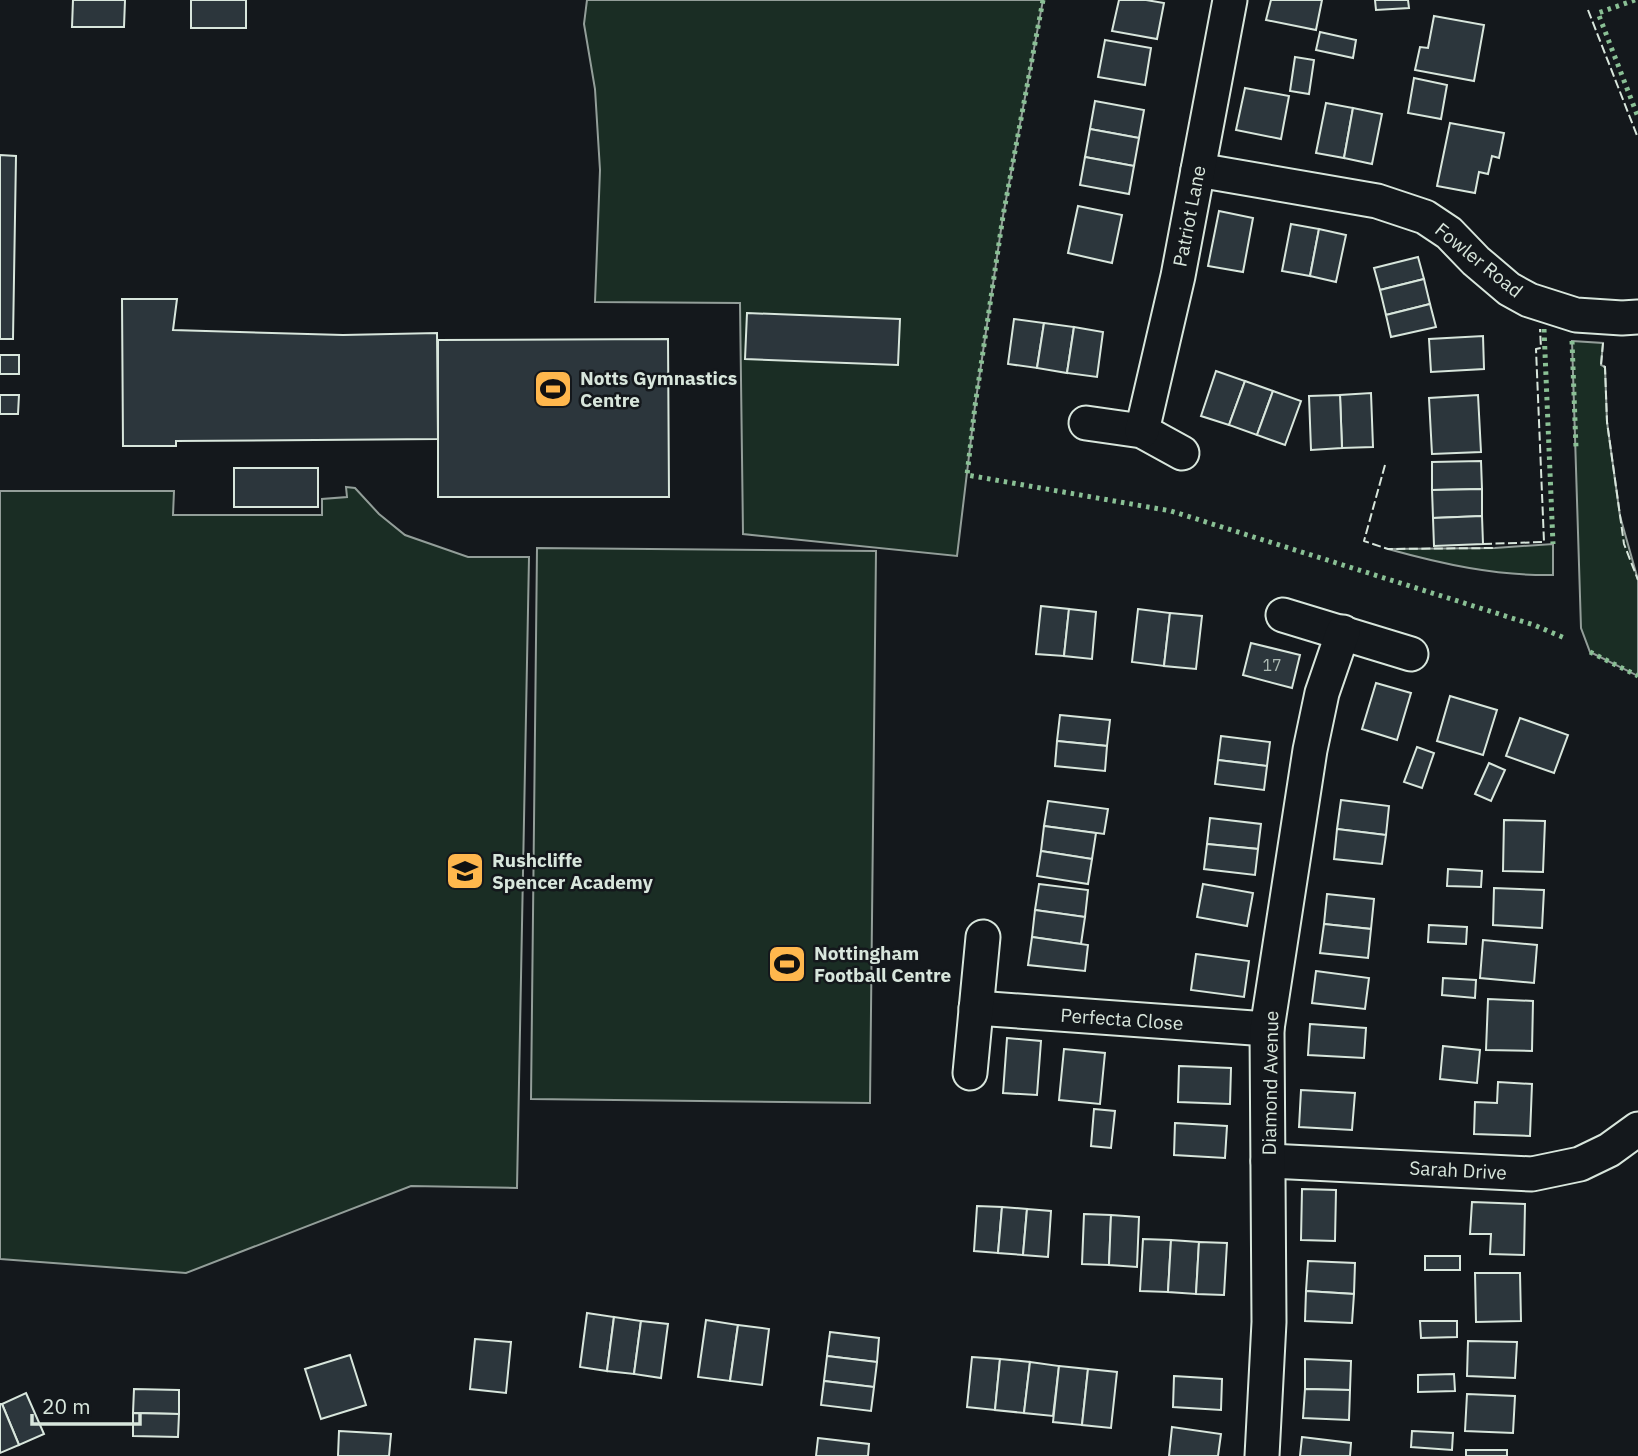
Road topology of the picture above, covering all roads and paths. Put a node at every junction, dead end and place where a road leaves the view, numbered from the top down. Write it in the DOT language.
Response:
graph roads {
  1 [pos="1230,0"];
  2 [pos="1198,170"];
  3 [pos="1638,317"];
  4 [pos="1086,423"];
  5 [pos="1142,431"];
  6 [pos="1182,453"];
  7 [pos="1283,615"];
  8 [pos="1343,632"];
  9 [pos="1411,654"];
  10 [pos="983,937"];
  11 [pos="976,1008"];
  12 [pos="1267,1029"];
  13 [pos="970,1073"];
  14 [pos="1638,1129"];
  15 [pos="1268,1161"];
  16 [pos="1262,1456"];
  1 -- 2 [label="street, Patriot Lane"];
  2 -- 3 [label="street, Fowler Road"];
  2 -- 5 [label="street, Patriot Lane"];
  4 -- 5 [label="street"];
  5 -- 6 [label="street"];
  7 -- 8 [label="street"];
  8 -- 9 [label="street"];
  8 -- 12 [label="street, Diamond Avenue"];
  10 -- 11 [label="street"];
  11 -- 12 [label="street, Perfecta Close"];
  11 -- 13 [label="street"];
  12 -- 15 [label="street, Diamond Avenue"];
  14 -- 15 [label="street, Sarah Drive"];
  15 -- 16 [label="street, Diamond Avenue"];
}
